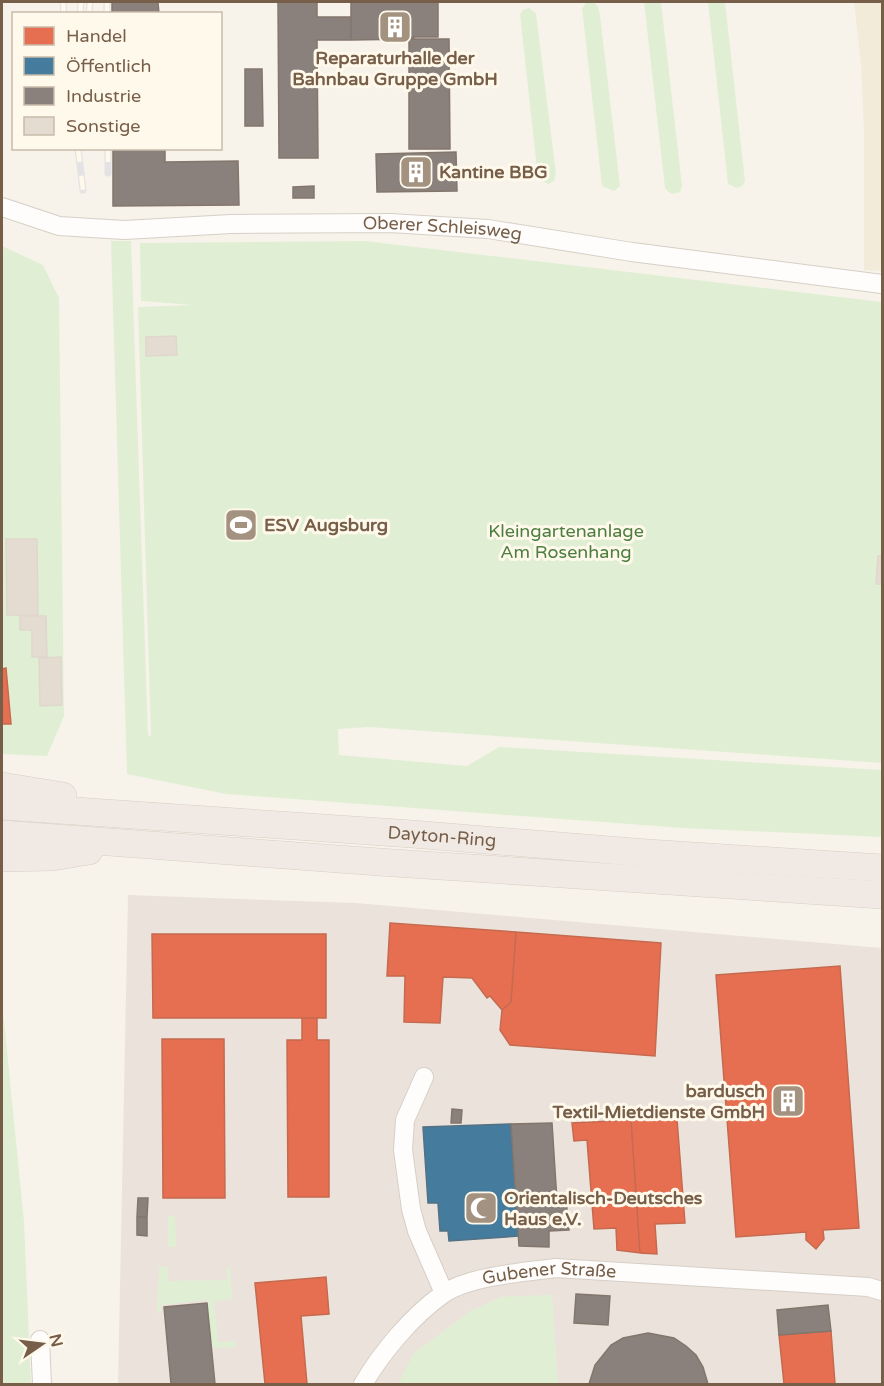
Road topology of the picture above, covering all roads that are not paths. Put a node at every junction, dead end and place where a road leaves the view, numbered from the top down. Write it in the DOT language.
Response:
graph roads {
  1 [pos="2,207"];
  2 [pos="882,284"];
  3 [pos="2,786"];
  4 [pos="2,806"];
  5 [pos="122,814"];
  6 [pos="2,834"];
  7 [pos="134,844"];
  8 [pos="2,858"];
  9 [pos="882,868"];
  10 [pos="882,895"];
  11 [pos="424,1077"];
  12 [pos="882,1291"];
  13 [pos="444,1293"];
  14 [pos="40,1340"];
  15 [pos="42,1384"];
  16 [pos="363,1384"];
  1 -- 2 [label="street, Oberer Schleisweg"];
  3 -- 5 [label="highway"];
  4 -- 5 [label="highway, Dayton-Ring"];
  5 -- 9 [label="highway, Dayton-Ring"];
  6 -- 7 [label="highway, Dayton-Ring"];
  7 -- 8 [label="highway"];
  7 -- 10 [label="highway, Dayton-Ring"];
  11 -- 13 [label="street"];
  12 -- 13 [label="street, Gubener Straße"];
  13 -- 16 [label="street"];
  14 -- 15 [label="street"];
}
